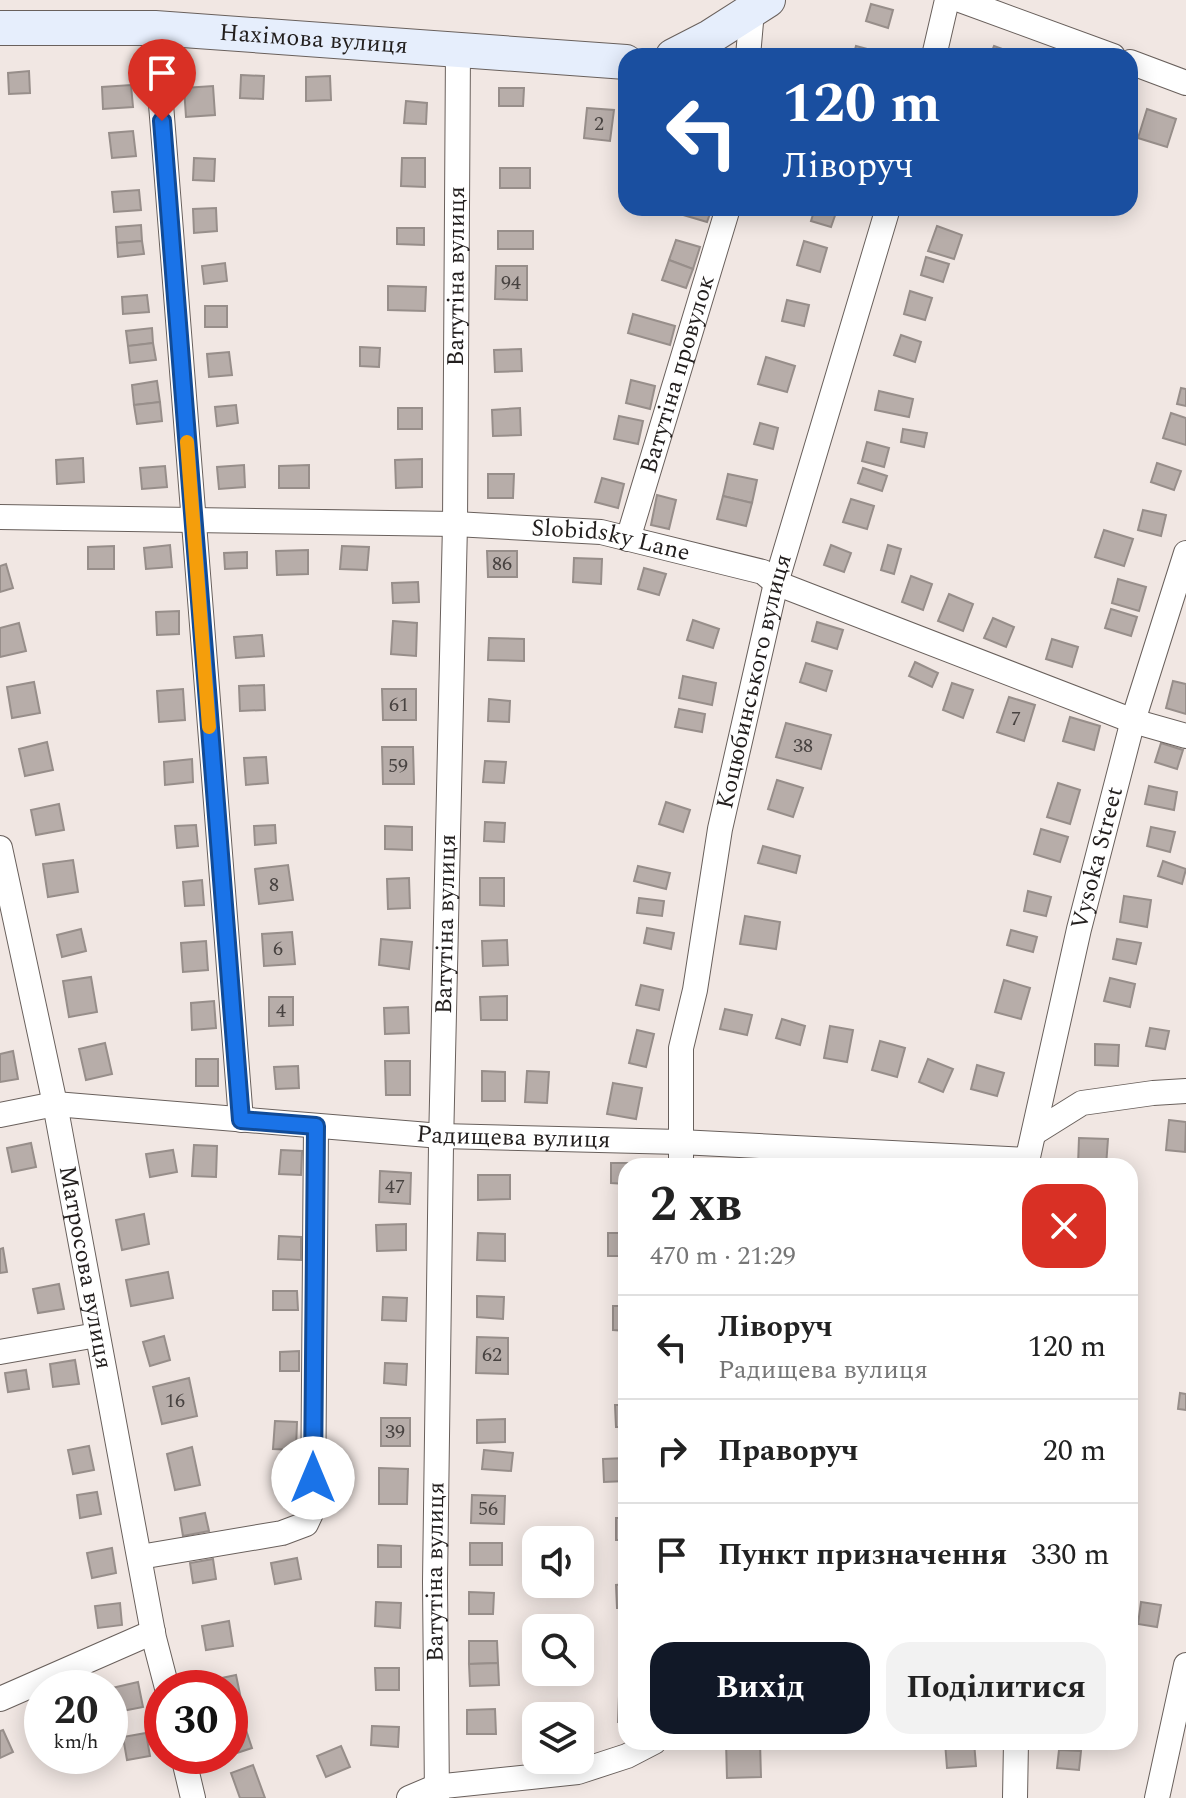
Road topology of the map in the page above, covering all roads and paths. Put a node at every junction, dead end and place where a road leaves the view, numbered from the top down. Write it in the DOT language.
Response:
graph roads {
  1 [pos="947,0"];
  2 [pos="960,0"];
  3 [pos="760,5"];
  4 [pos="0,28"];
  5 [pos="155,28"];
  6 [pos="689,48"];
  7 [pos="750,48"];
  8 [pos="936,48"];
  9 [pos="1091,48"];
  10 [pos="458,49"];
  11 [pos="618,61"];
  12 [pos="1138,65"];
  13 [pos="1186,83"];
  14 [pos="726,216"];
  15 [pos="886,216"];
  16 [pos="0,517"];
  17 [pos="193,522"];
  18 [pos="455,524"];
  19 [pos="628,539"];
  20 [pos="1186,553"];
  21 [pos="776,583"];
  22 [pos="1133,721"];
  23 [pos="1186,736"];
  24 [pos="0,848"];
  25 [pos="3,880"];
  26 [pos="1186,1091"];
  27 [pos="55,1104"];
  28 [pos="0,1115"];
  29 [pos="241,1120"];
  30 [pos="316,1126"];
  31 [pos="1034,1133"];
  32 [pos="441,1136"];
  33 [pos="680,1154"];
  34 [pos="834,1158"];
  35 [pos="1028,1158"];
  36 [pos="97,1335"];
  37 [pos="0,1352"];
  38 [pos="140,1557"];
  39 [pos="153,1632"];
  40 [pos="1186,1665"];
  41 [pos="162,1670"];
  42 [pos="0,1699"];
  43 [pos="636,1750"];
  44 [pos="1016,1750"];
  45 [pos="187,1774"];
  46 [pos="436,1792"];
  47 [pos="193,1798"];
  48 [pos="409,1798"];
  49 [pos="1015,1798"];
  50 [pos="1157,1798"];
  1 -- 8 [label="street"];
  2 -- 9 [label="street"];
  3 -- 6 [label="street"];
  3 -- 7 [label="street"];
  4 -- 5 [label="street, Нахімова вулиця"];
  5 -- 10 [label="street, Нахімова вулиця"];
  5 -- 17 [label="street"];
  10 -- 11 [label="street, Нахімова вулиця"];
  10 -- 18 [label="street, Ватутіна вулиця"];
  12 -- 13 [label="street"];
  14 -- 19 [label="street, Ватутіна провулок"];
  15 -- 21 [label="street, Коцюбинського вулиця"];
  16 -- 17 [label="street, Slobidsky Lane"];
  17 -- 18 [label="street, Slobidsky Lane"];
  17 -- 29 [label="street"];
  18 -- 19 [label="street, Slobidsky Lane"];
  18 -- 32 [label="street, Ватутіна вулиця"];
  19 -- 21 [label="street, Slobidsky Lane"];
  20 -- 22 [label="street, Vysoka Street"];
  21 -- 22 [label="street, Slobidsky Lane"];
  21 -- 33 [label="street, Коцюбинського вулиця"];
  22 -- 23 [label="street, Slobidsky Lane"];
  22 -- 31 [label="street, Vysoka Street"];
  24 -- 25 [label="street, Матросова вулиця"];
  25 -- 27 [label="street, Матросова вулиця"];
  26 -- 31 [label="street"];
  27 -- 28 [label="street, Радищева вулиця"];
  27 -- 29 [label="street, Радищева вулиця"];
  27 -- 36 [label="street, Матросова вулиця"];
  29 -- 30 [label="street, Радищева вулиця"];
  30 -- 32 [label="street, Радищева вулиця"];
  30 -- 38 [label="street"];
  31 -- 35 [label="street, Vysoka Street"];
  32 -- 33 [label="street, Радищева вулиця"];
  32 -- 46 [label="street, Ватутіна вулиця"];
  33 -- 34 [label="street, Радищева вулиця"];
  36 -- 37 [label="street"];
  36 -- 38 [label="street, Матросова вулиця"];
  38 -- 39 [label="street, Матросова вулиця"];
  39 -- 41 [label="street, Матросова вулиця"];
  39 -- 42 [label="street"];
  40 -- 50 [label="street"];
  43 -- 46 [label="street"];
  44 -- 49 [label="street"];
  45 -- 47 [label="street"];
  46 -- 48 [label="street"];
}
